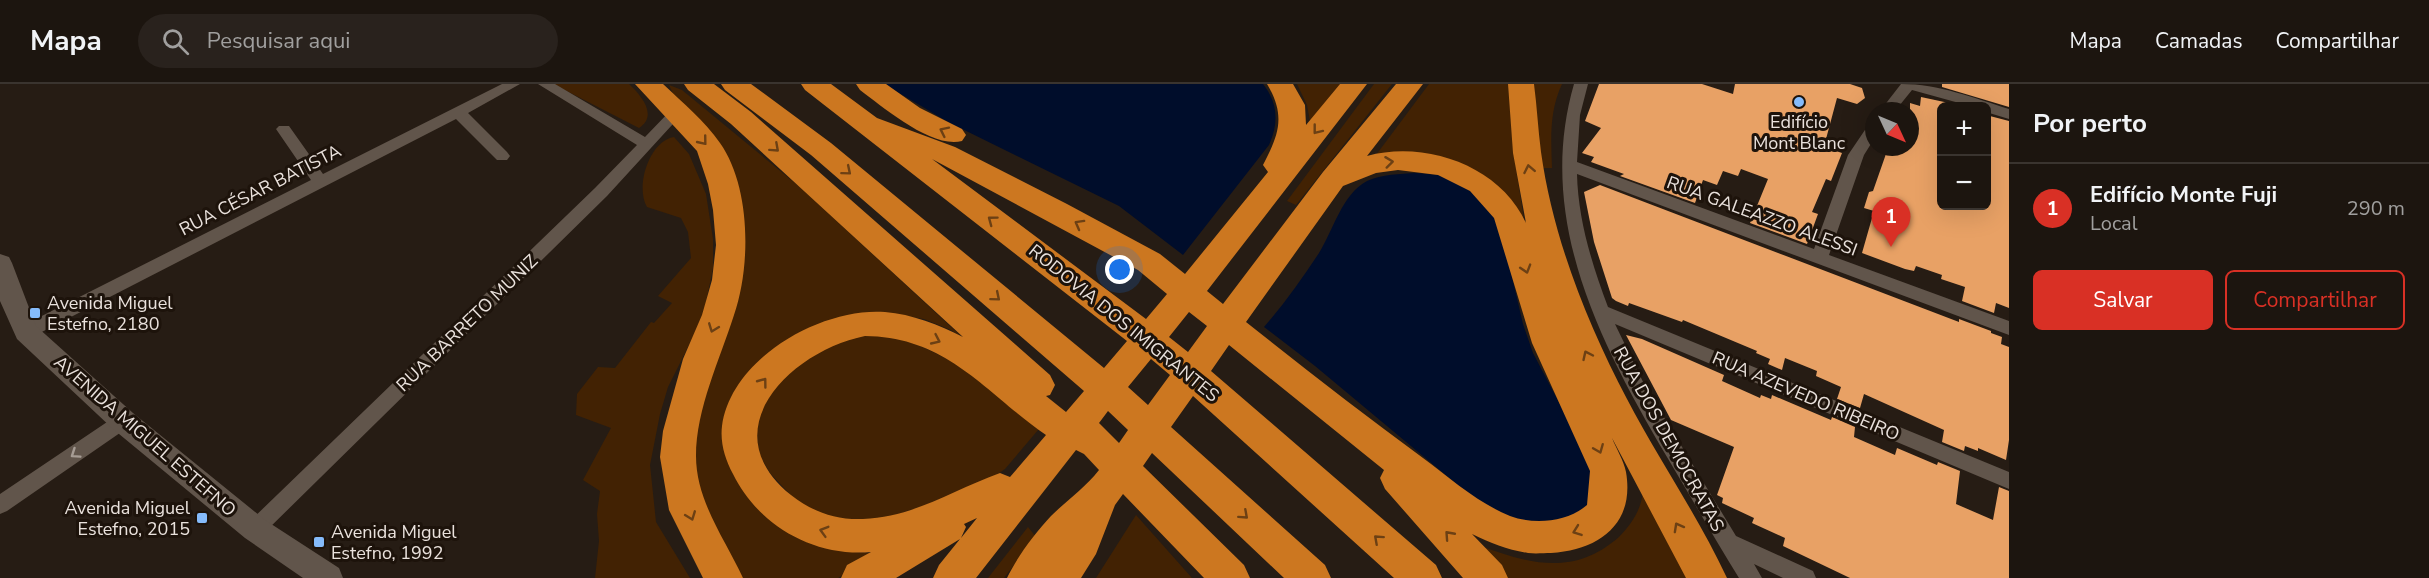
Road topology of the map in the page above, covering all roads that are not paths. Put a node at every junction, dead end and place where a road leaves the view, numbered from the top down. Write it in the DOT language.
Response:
graph roads {
  1 [pos="513,84"];
  2 [pos="545,84"];
  3 [pos="648,84"];
  4 [pos="697,84"];
  5 [pos="734,84"];
  6 [pos="814,84"];
  7 [pos="868,84"];
  8 [pos="1280,84"];
  9 [pos="1354,84"];
  10 [pos="1410,84"];
  11 [pos="1521,84"];
  12 [pos="1581,84"];
  13 [pos="1909,84"];
  14 [pos="1894,102"];
  15 [pos="1969,102"];
  16 [pos="1991,109"];
  17 [pos="458,111"];
  18 [pos="676,113"];
  19 [pos="2009,114"];
  20 [pos="866,124"];
  21 [pos="284,129"];
  22 [pos="1865,141"];
  23 [pos="646,144"];
  24 [pos="502,156"];
  25 [pos="1569,165"];
  26 [pos="1333,179"];
  27 [pos="320,182"];
  28 [pos="1254,209"];
  29 [pos="1819,258"];
  30 [pos="1149,262"];
  31 [pos="0,263"];
  32 [pos="1603,312"];
  33 [pos="2009,328"];
  34 [pos="26,332"];
  35 [pos="123,421"];
  36 [pos="1356,429"];
  37 [pos="1097,444"];
  38 [pos="2009,481"];
  39 [pos="1009,490"];
  40 [pos="0,505"];
  41 [pos="255,530"];
  42 [pos="1073,535"];
  43 [pos="1727,541"];
  44 [pos="328,578"];
  45 [pos="723,578"];
  46 [pos="861,578"];
  47 [pos="953,578"];
  48 [pos="1027,578"];
  49 [pos="1059,578"];
  50 [pos="1230,578"];
  51 [pos="1311,578"];
  52 [pos="1422,578"];
  53 [pos="1488,578"];
  54 [pos="1707,578"];
  55 [pos="1751,578"];
  56 [pos="1805,578"];
  1 -- 17 [label="street, RUA CÉSAR BATISTA"];
  2 -- 23 [label="street"];
  3 -- 18 [label="highway"];
  4 -- 37 [label="highway, one-way"];
  5 -- 51 [label="highway, one-way"];
  6 -- 20 [label="highway, RODOVIA DOS IMIGRANTES"];
  30 -- 7 [label="highway, one-way"];
  8 -- 28 [label="highway"];
  9 -- 28 [label="highway, one-way"];
  10 -- 26 [label="highway"];
  54 -- 11 [label="highway, one-way"];
  12 -- 25 [label="street, RUA DOS DEMOCRATAS"];
  13 -- 14 [label="street"];
  13 -- 15 [label="street"];
  16 -- 19 [label="street"];
  17 -- 24 [label="street"];
  17 -- 27 [label="street, RUA CÉSAR BATISTA"];
  18 -- 23 [label="street, RUA BARRETO MUNIZ"];
  18 -- 45 [label="highway, one-way"];
  30 -- 20 [label="highway, one-way"];
  52 -- 20 [label="highway, RODOVIA DOS IMIGRANTES, one-way"];
  21 -- 27 [label="street"];
  22 -- 29 [label="street"];
  23 -- 41 [label="street, RUA BARRETO MUNIZ"];
  25 -- 29 [label="street, RUA GALEAZZO ALESSI"];
  25 -- 32 [label="street, RUA DOS DEMOCRATAS"];
  26 -- 36 [label="highway, one-way"];
  26 -- 42 [label="highway"];
  27 -- 34 [label="street, RUA CÉSAR BATISTA"];
  28 -- 39 [label="highway"];
  29 -- 33 [label="street, RUA GALEAZZO ALESSI"];
  30 -- 36 [label="highway"];
  31 -- 34 [label="main road, AVENIDA MIGUEL ESTEFNO"];
  32 -- 38 [label="street, RUA AZEVEDO RIBEIRO"];
  32 -- 43 [label="street, RUA DOS DEMOCRATAS"];
  34 -- 35 [label="main road, AVENIDA MIGUEL ESTEFNO"];
  35 -- 40 [label="street, one-way"];
  35 -- 41 [label="main road, AVENIDA MIGUEL ESTEFNO"];
  53 -- 36 [label="highway, one-way"];
  39 -- 37 [label="highway, one-way"];
  37 -- 50 [label="highway"];
  39 -- 46 [label="highway"];
  39 -- 47 [label="highway"];
  41 -- 44 [label="main road, AVENIDA MIGUEL ESTEFNO"];
  42 -- 48 [label="highway"];
  42 -- 49 [label="highway"];
  43 -- 55 [label="street, RUA DOS DEMOCRATAS"];
  43 -- 56 [label="street"];
}
